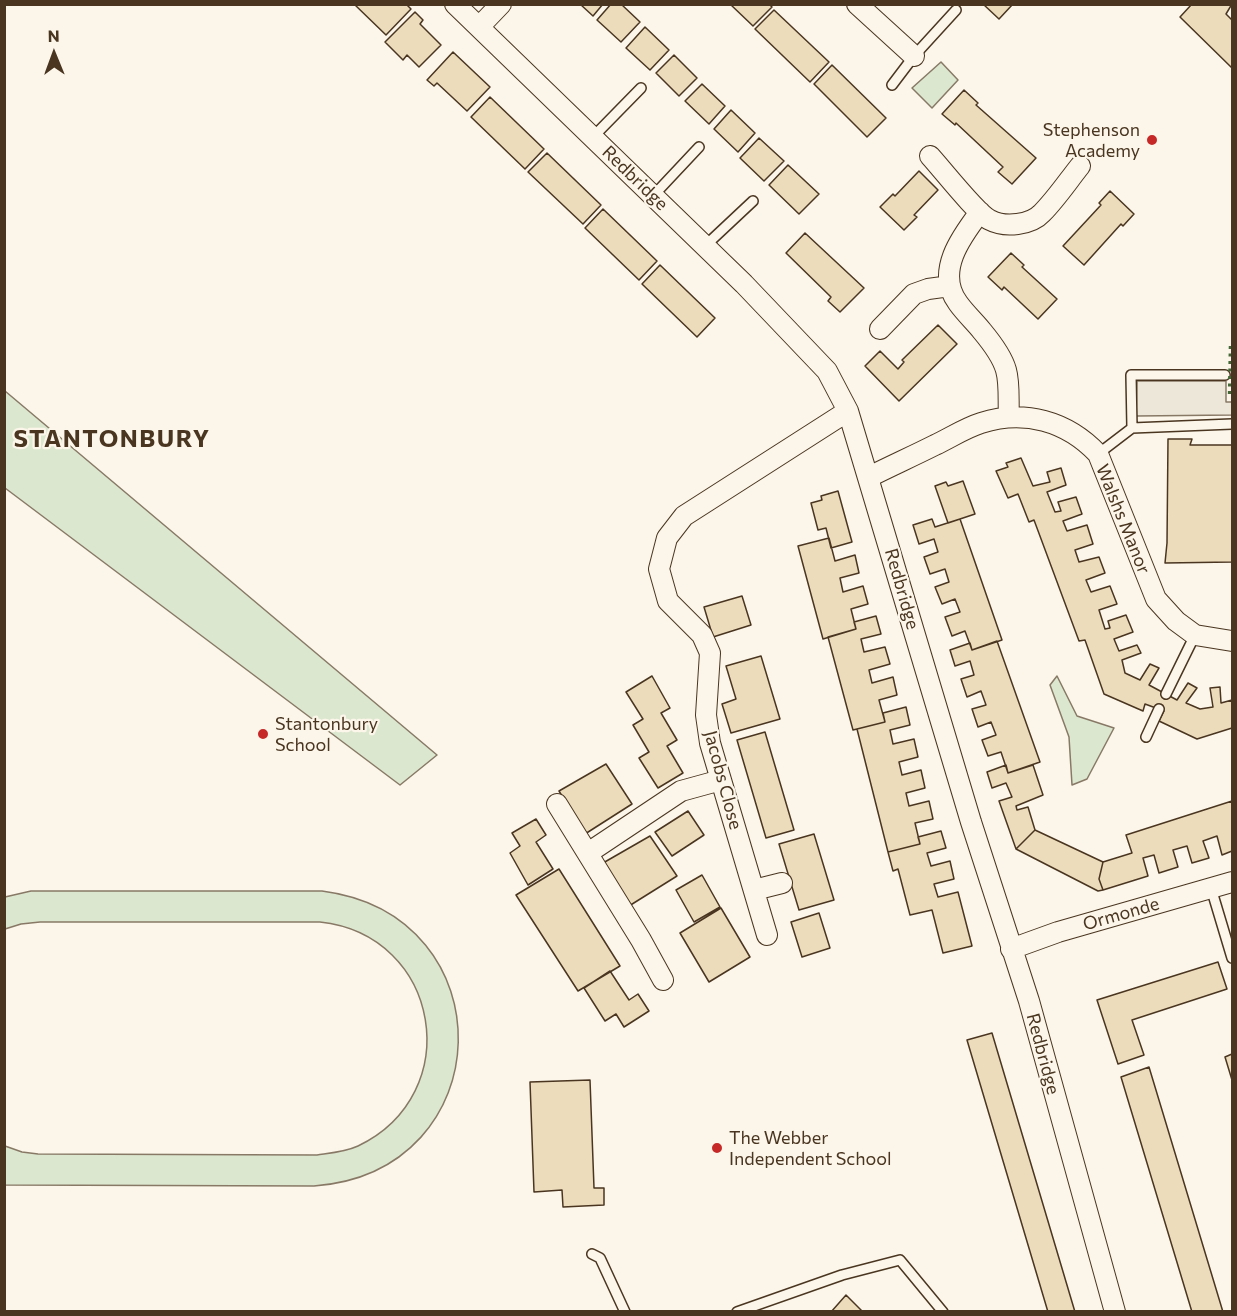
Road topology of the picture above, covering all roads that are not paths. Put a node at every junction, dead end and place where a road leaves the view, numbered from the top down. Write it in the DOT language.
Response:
graph roads {
  1 [pos="455,4"];
  2 [pos="501,4"];
  3 [pos="857,4"];
  4 [pos="956,10"];
  5 [pos="479,27"];
  6 [pos="914,56"];
  7 [pos="892,85"];
  8 [pos="641,88"];
  9 [pos="593,138"];
  10 [pos="699,147"];
  11 [pos="930,156"];
  12 [pos="1080,166"];
  13 [pos="653,196"];
  14 [pos="753,201"];
  15 [pos="981,212"];
  16 [pos="705,246"];
  17 [pos="950,286"];
  18 [pos="880,329"];
  19 [pos="1225,375"];
  20 [pos="848,411"];
  21 [pos="1009,416"];
  22 [pos="1233,424"];
  23 [pos="1132,428"];
  24 [pos="1098,454"];
  25 [pos="869,477"];
  26 [pos="1195,635"];
  27 [pos="1233,641"];
  28 [pos="1166,694"];
  29 [pos="1159,709"];
  30 [pos="1146,737"];
  31 [pos="721,780"];
  32 [pos="557,804"];
  33 [pos="588,853"];
  34 [pos="1233,882"];
  35 [pos="782,883"];
  36 [pos="1211,888"];
  37 [pos="754,890"];
  38 [pos="767,935"];
  39 [pos="1011,950"];
  40 [pos="1233,958"];
  41 [pos="663,980"];
  42 [pos="592,1254"];
  43 [pos="625,1311"];
  44 [pos="736,1311"];
  45 [pos="944,1311"];
  46 [pos="1115,1311"];
  1 -- 5 [label="street, Redbridge"];
  2 -- 5 [label="street"];
  3 -- 6 [label="street"];
  4 -- 6 [label="lane"];
  5 -- 9 [label="street, Redbridge"];
  6 -- 7 [label="lane"];
  8 -- 9 [label="lane"];
  9 -- 13 [label="street, Redbridge"];
  10 -- 13 [label="lane"];
  11 -- 15 [label="street"];
  12 -- 15 [label="street"];
  13 -- 16 [label="street, Redbridge"];
  14 -- 16 [label="lane"];
  15 -- 17 [label="street"];
  16 -- 20 [label="street, Redbridge"];
  17 -- 18 [label="street"];
  17 -- 21 [label="street"];
  19 -- 23 [label="lane"];
  20 -- 25 [label="street, Redbridge"];
  20 -- 31 [label="street, Jacobs Close"];
  21 -- 24 [label="street, Walshs Manor"];
  21 -- 25 [label="street, Walshs Manor"];
  22 -- 23 [label="lane"];
  23 -- 24 [label="lane"];
  24 -- 26 [label="street, Walshs Manor"];
  25 -- 39 [label="street, Redbridge"];
  26 -- 27 [label="street, Walshs Manor"];
  26 -- 28 [label="lane"];
  29 -- 30 [label="lane"];
  31 -- 33 [label="street"];
  31 -- 37 [label="street, Jacobs Close"];
  32 -- 33 [label="street"];
  33 -- 41 [label="street"];
  34 -- 36 [label="street, Ormonde"];
  35 -- 37 [label="street"];
  36 -- 39 [label="street, Ormonde"];
  36 -- 40 [label="lane"];
  37 -- 38 [label="street, Jacobs Close"];
  39 -- 46 [label="street, Redbridge"];
  42 -- 43 [label="lane"];
  44 -- 45 [label="lane"];
}
